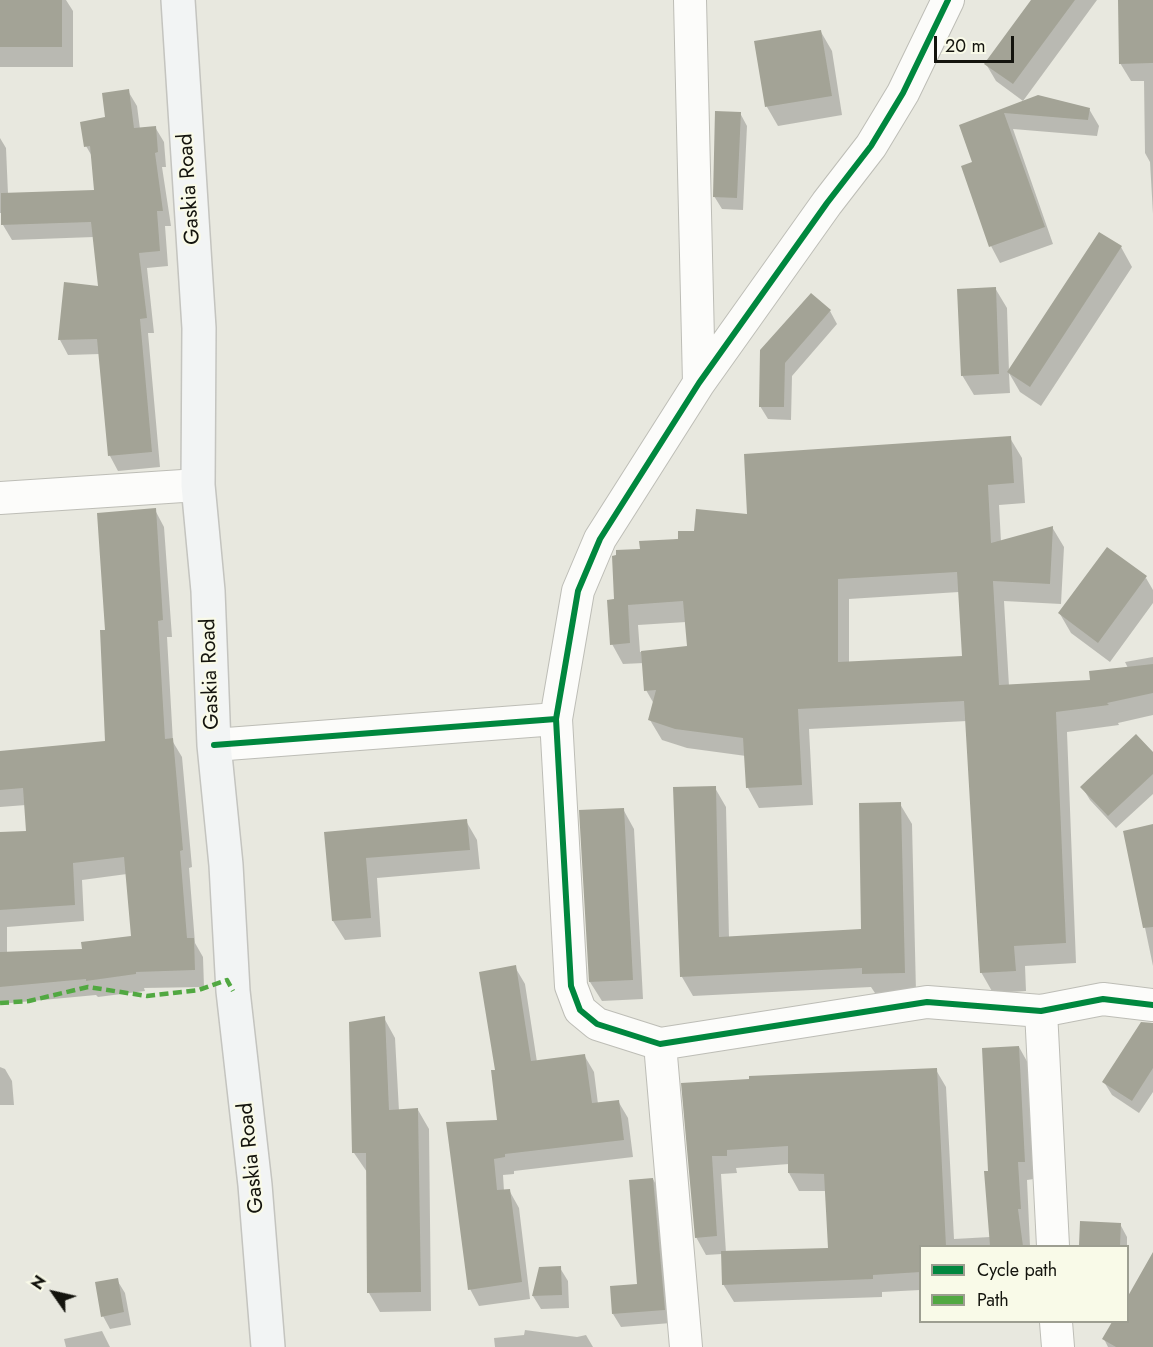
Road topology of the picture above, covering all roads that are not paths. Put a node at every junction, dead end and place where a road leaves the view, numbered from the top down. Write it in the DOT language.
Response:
graph roads {
  1 [pos="178,0"];
  2 [pos="690,0"];
  3 [pos="948,0"];
  4 [pos="699,383"];
  5 [pos="198,485"];
  6 [pos="0,498"];
  7 [pos="556,719"];
  8 [pos="214,745"];
  9 [pos="1153,1005"];
  10 [pos="1041,1011"];
  11 [pos="660,1044"];
  12 [pos="1053,1245"];
  13 [pos="1056,1323"];
  14 [pos="268,1347"];
  15 [pos="686,1347"];
  16 [pos="1058,1347"];
  1 -- 5 [label="main road, Gaskia Road"];
  2 -- 4 [label="street"];
  3 -- 4 [label="street"];
  4 -- 7 [label="street"];
  5 -- 6 [label="street"];
  5 -- 8 [label="main road, Gaskia Road"];
  7 -- 8 [label="street"];
  7 -- 11 [label="street"];
  8 -- 14 [label="main road, Gaskia Road"];
  9 -- 10 [label="street"];
  10 -- 11 [label="street"];
  10 -- 12 [label="street"];
  11 -- 15 [label="street"];
  13 -- 16 [label="street"];
}
